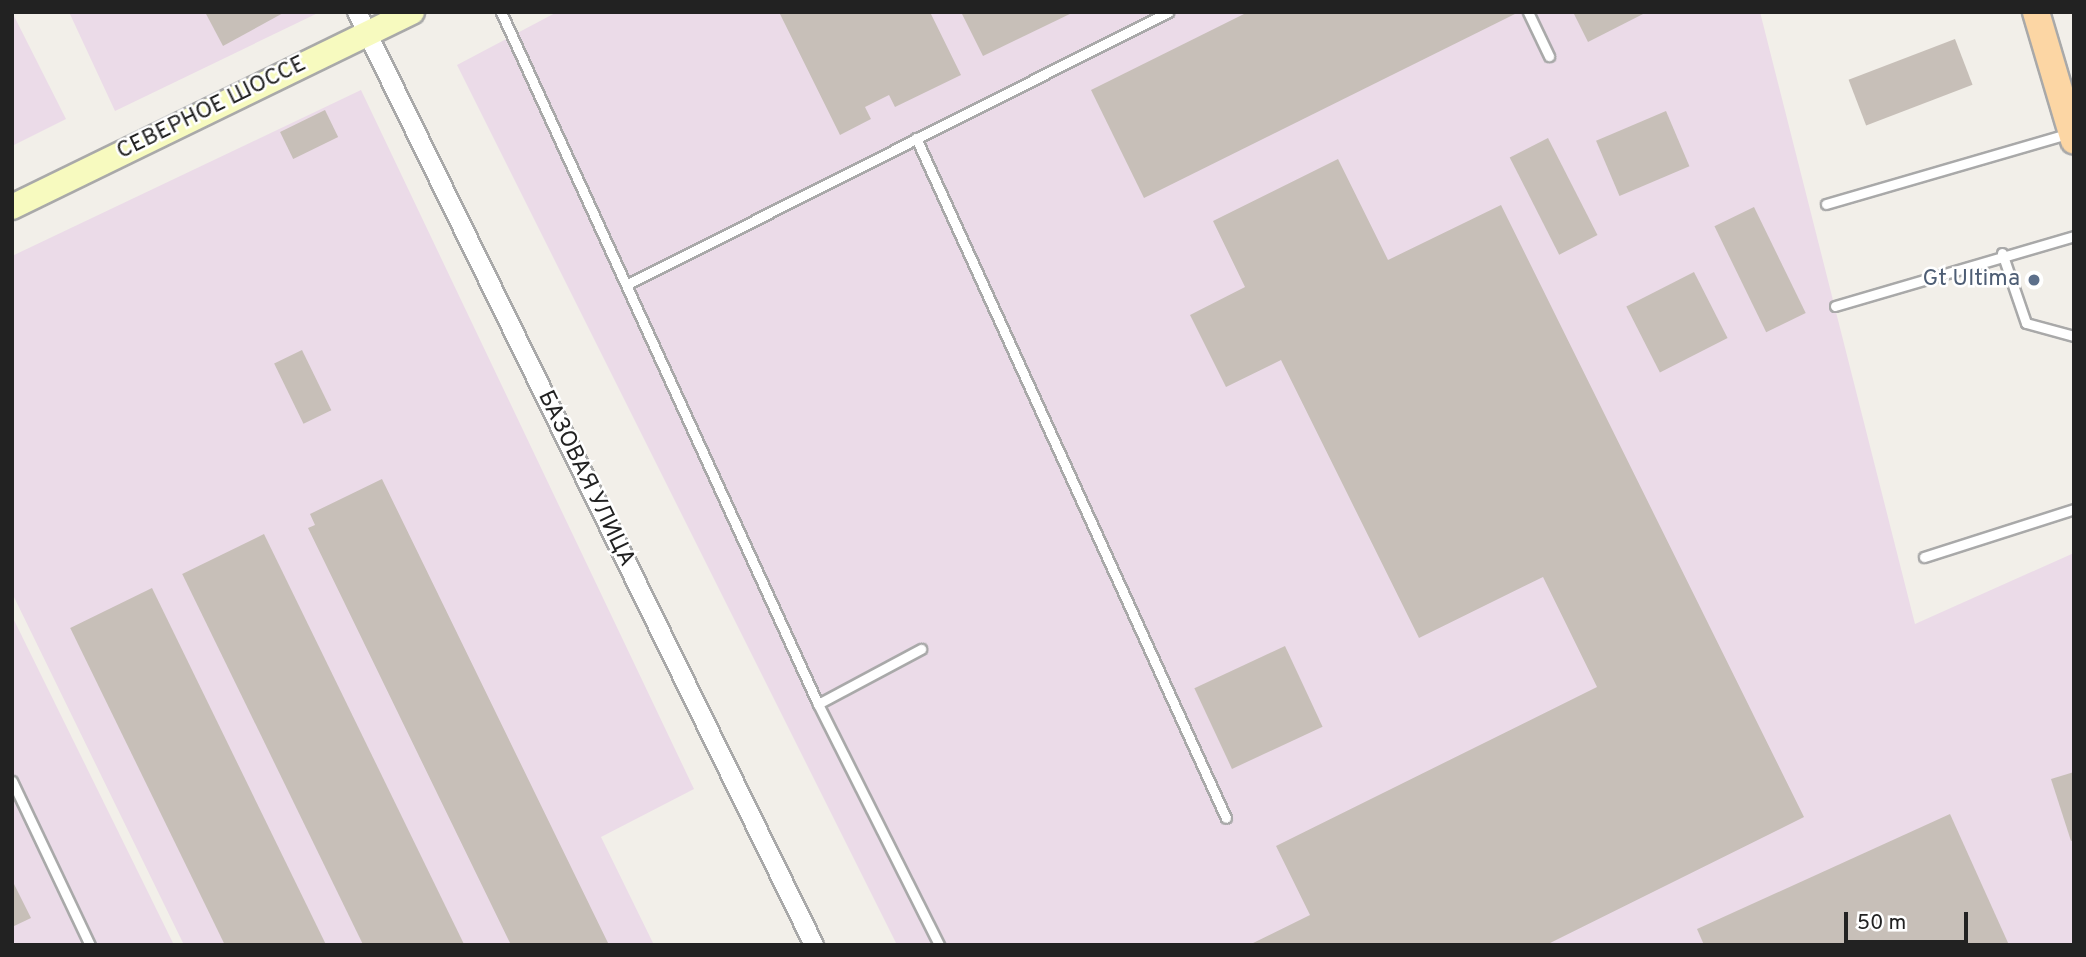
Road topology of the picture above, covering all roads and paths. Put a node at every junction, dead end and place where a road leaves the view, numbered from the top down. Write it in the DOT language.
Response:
graph roads {
  1 [pos="412,12"];
  2 [pos="501,12"];
  3 [pos="1168,12"];
  4 [pos="1528,12"];
  5 [pos="2036,12"];
  6 [pos="362,23"];
  7 [pos="1549,56"];
  8 [pos="2073,136"];
  9 [pos="916,138"];
  10 [pos="1826,204"];
  11 [pos="12,207"];
  12 [pos="2074,236"];
  13 [pos="2002,253"];
  14 [pos="628,284"];
  15 [pos="1835,306"];
  16 [pos="2074,336"];
  17 [pos="2074,509"];
  18 [pos="1924,557"];
  19 [pos="921,649"];
  20 [pos="818,704"];
  21 [pos="12,781"];
  22 [pos="1226,818"];
  23 [pos="90,945"];
  24 [pos="814,945"];
  25 [pos="939,945"];
  1 -- 6 [label="main road, СЕВЕРНОЕ ШОССЕ"];
  2 -- 14 [label="lane"];
  3 -- 9 [label="lane"];
  4 -- 7 [label="lane"];
  5 -- 8 [label="main road"];
  6 -- 11 [label="main road, СЕВЕРНОЕ ШОССЕ"];
  6 -- 24 [label="street, БАЗОВАЯ УЛИЦА"];
  8 -- 10 [label="lane"];
  9 -- 14 [label="lane"];
  9 -- 22 [label="lane"];
  12 -- 13 [label="lane"];
  13 -- 15 [label="lane"];
  13 -- 16 [label="lane"];
  14 -- 20 [label="lane"];
  17 -- 18 [label="lane"];
  19 -- 20 [label="lane"];
  20 -- 25 [label="lane"];
  21 -- 23 [label="lane"];
}
